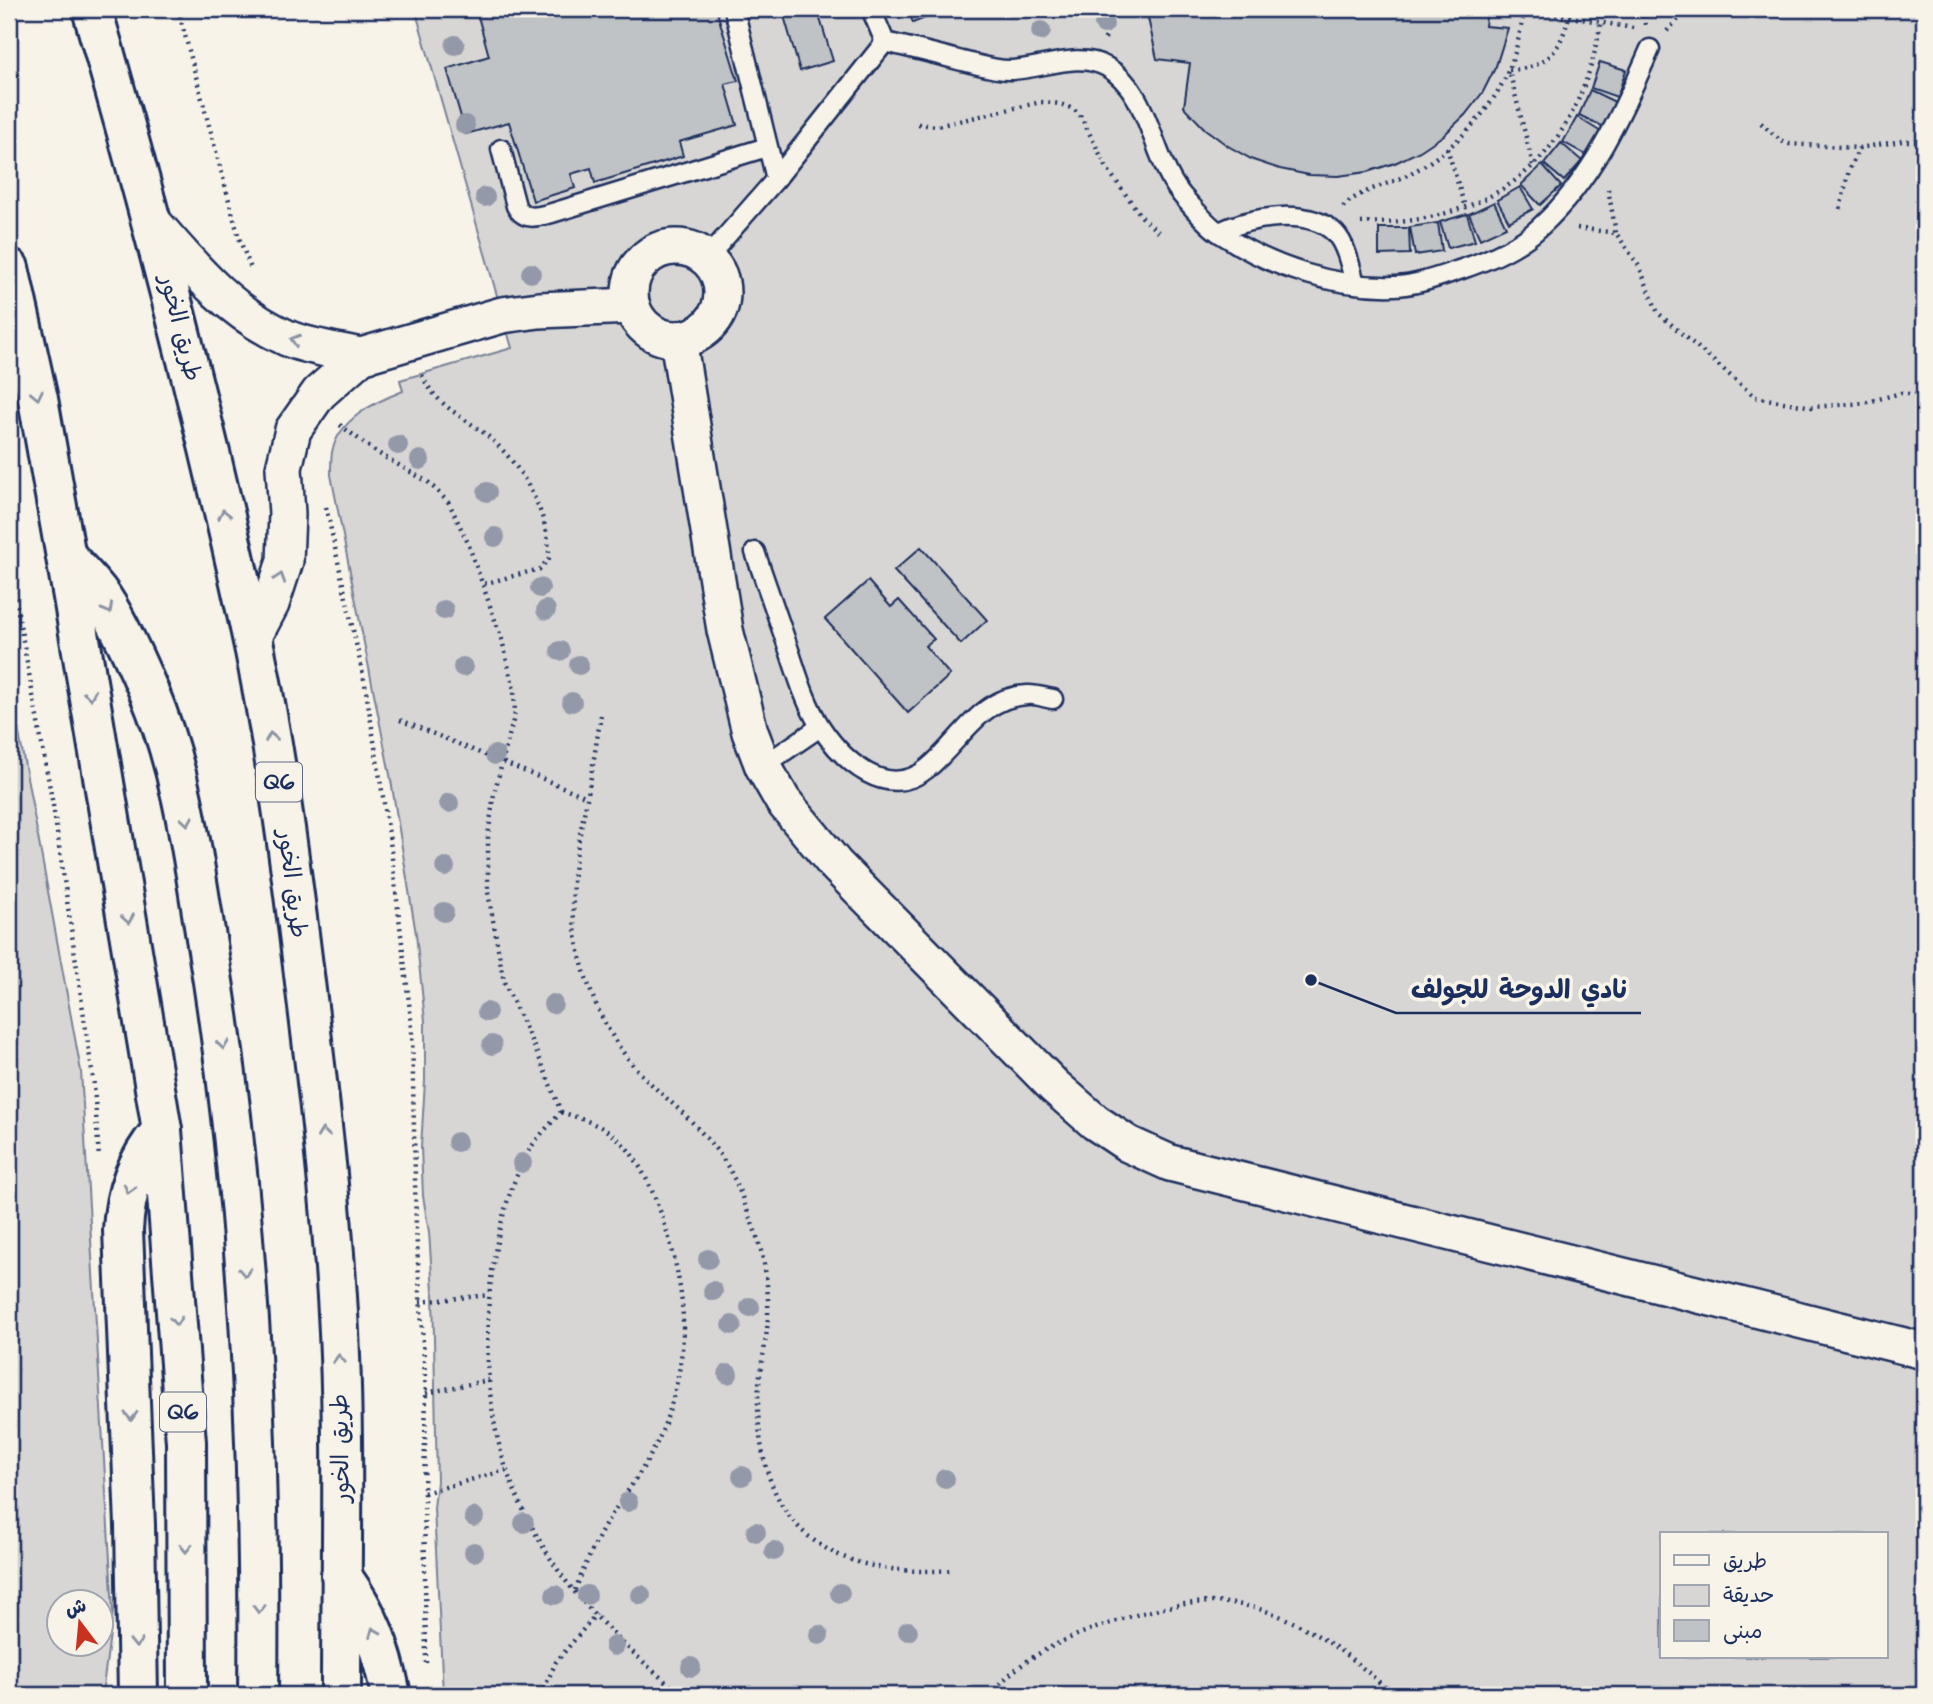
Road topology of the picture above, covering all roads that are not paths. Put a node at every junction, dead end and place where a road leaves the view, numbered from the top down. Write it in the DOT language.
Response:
graph roads {
  1 [pos="92,9"];
  2 [pos="734,9"];
  3 [pos="871,9"];
  4 [pos="885,42"];
  5 [pos="1650,49"];
  6 [pos="766,147"];
  7 [pos="501,149"];
  8 [pos="776,179"];
  9 [pos="153,222"];
  10 [pos="1219,232"];
  11 [pos="708,258"];
  12 [pos="9,268"];
  13 [pos="1355,284"];
  14 [pos="632,306"];
  15 [pos="678,339"];
  16 [pos="361,356"];
  17 [pos="755,552"];
  18 [pos="66,555"];
  19 [pos="252,640"];
  20 [pos="1054,699"];
  21 [pos="820,727"];
  22 [pos="763,766"];
  23 [pos="162,1130"];
  24 [pos="1924,1351"];
  25 [pos="341,1574"];
  26 [pos="138,1695"];
  27 [pos="187,1695"];
  28 [pos="258,1695"];
  29 [pos="341,1695"];
  30 [pos="391,1695"];
  1 -- 9 [label="highway, طريق الخور / Q6"];
  2 -- 6 [label="lane"];
  3 -- 4 [label="lane"];
  4 -- 8 [label="lane"];
  4 -- 10 [label="lane"];
  5 -- 13 [label="lane"];
  6 -- 7 [label="lane"];
  6 -- 8 [label="lane"];
  8 -- 11 [label="lane"];
  16 -- 9 [label="street, one-way"];
  19 -- 9 [label="highway, طريق الخور / Q6, one-way"];
  10 -- 13 [label="lane"];
  10 -- 13 [label="lane"];
  11 -- 14 [label="street"];
  11 -- 15 [label="street"];
  12 -- 18 [label="highway, Q6, one-way"];
  14 -- 15 [label="street"];
  14 -- 16 [label="street"];
  15 -- 22 [label="street"];
  19 -- 16 [label="street, one-way"];
  17 -- 21 [label="lane"];
  18 -- 23 [label="highway, Q6, one-way"];
  18 -- 28 [label="highway, one-way"];
  25 -- 19 [label="highway, طريق الخور / Q6, one-way"];
  20 -- 21 [label="lane"];
  21 -- 22 [label="lane"];
  22 -- 24 [label="street"];
  23 -- 26 [label="highway, one-way"];
  23 -- 27 [label="highway, Q6, one-way"];
  25 -- 29 [label="highway, طريق الخور / Q6"];
  30 -- 25 [label="highway, one-way"];
}
